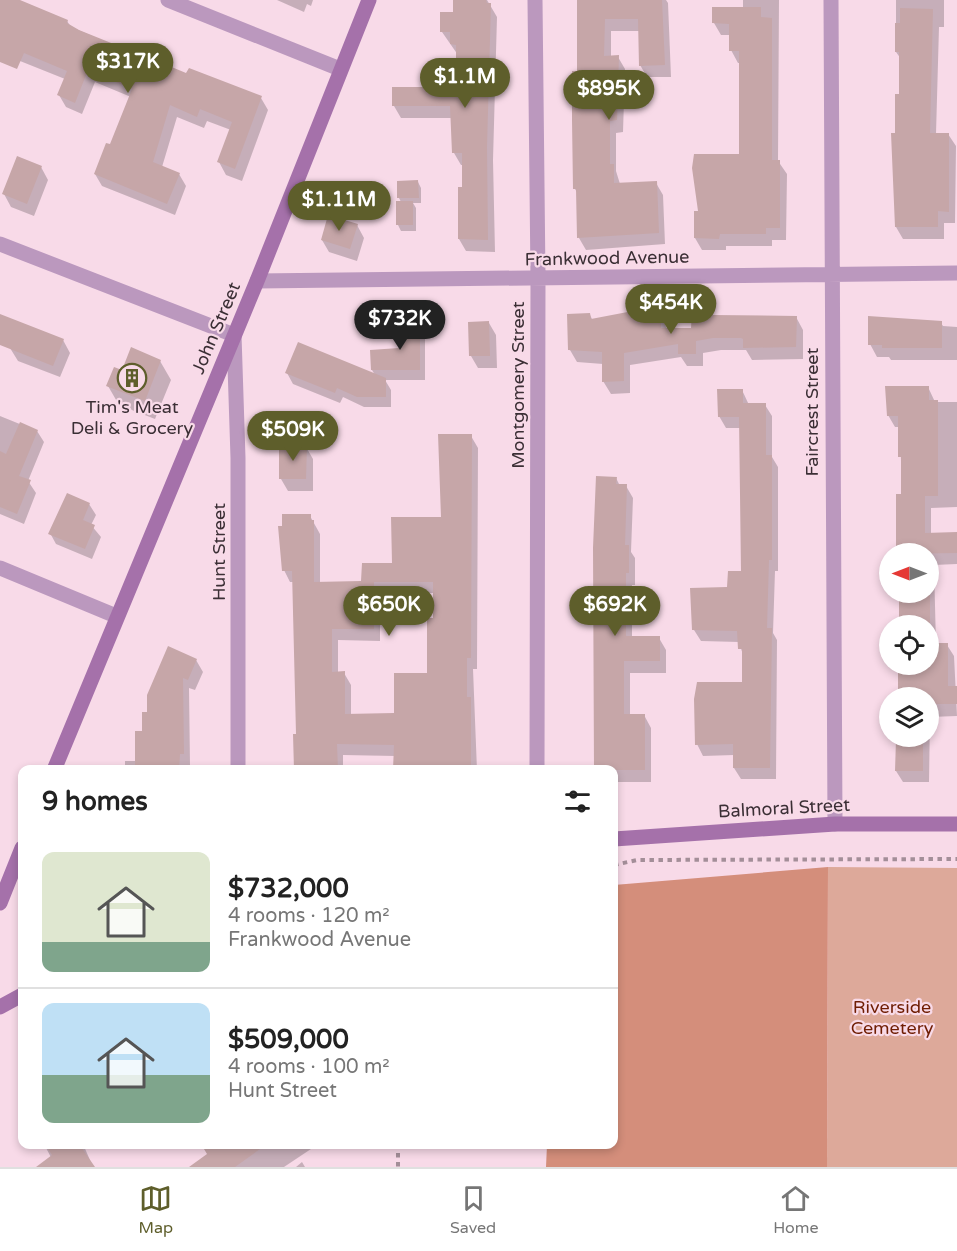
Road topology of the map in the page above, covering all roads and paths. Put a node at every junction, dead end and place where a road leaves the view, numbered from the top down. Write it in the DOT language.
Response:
graph roads {
  1 [pos="168,0"];
  2 [pos="369,0"];
  3 [pos="536,0"];
  4 [pos="831,0"];
  5 [pos="340,69"];
  6 [pos="0,244"];
  7 [pos="830,273"];
  8 [pos="957,273"];
  9 [pos="538,279"];
  10 [pos="257,281"];
  11 [pos="234,335"];
  12 [pos="0,568"];
  13 [pos="116,616"];
  14 [pos="56,765"];
  15 [pos="238,765"];
  16 [pos="537,765"];
  17 [pos="835,824"];
  18 [pos="957,824"];
  19 [pos="618,838"];
  20 [pos="18,859"];
  21 [pos="957,859"];
  22 [pos="618,864"];
  23 [pos="11,878"];
  24 [pos="0,903"];
  25 [pos="18,997"];
  26 [pos="0,1007"];
  27 [pos="398,1149"];
  28 [pos="398,1167"];
  1 -- 5 [label="street"];
  2 -- 5 [label="street, John Street"];
  3 -- 9 [label="street, Montgomery Street"];
  4 -- 7 [label="street, Faircrest Street"];
  5 -- 10 [label="street, John Street"];
  6 -- 11 [label="street"];
  7 -- 8 [label="street, Frankwood Avenue"];
  7 -- 9 [label="street, Frankwood Avenue"];
  7 -- 17 [label="street, Faircrest Street"];
  9 -- 10 [label="street, Frankwood Avenue"];
  9 -- 16 [label="street, Montgomery Street"];
  10 -- 11 [label="street, John Street"];
  11 -- 13 [label="street, John Street"];
  11 -- 15 [label="street, Hunt Street"];
  12 -- 13 [label="street"];
  13 -- 14 [label="street, John Street"];
  17 -- 18 [label="street, Balmoral Street"];
  17 -- 19 [label="street, Balmoral Street"];
  20 -- 23 [label="street"];
  21 -- 22 [label="path"];
  23 -- 24 [label="street"];
  25 -- 26 [label="street"];
  27 -- 28 [label="path"];
}
